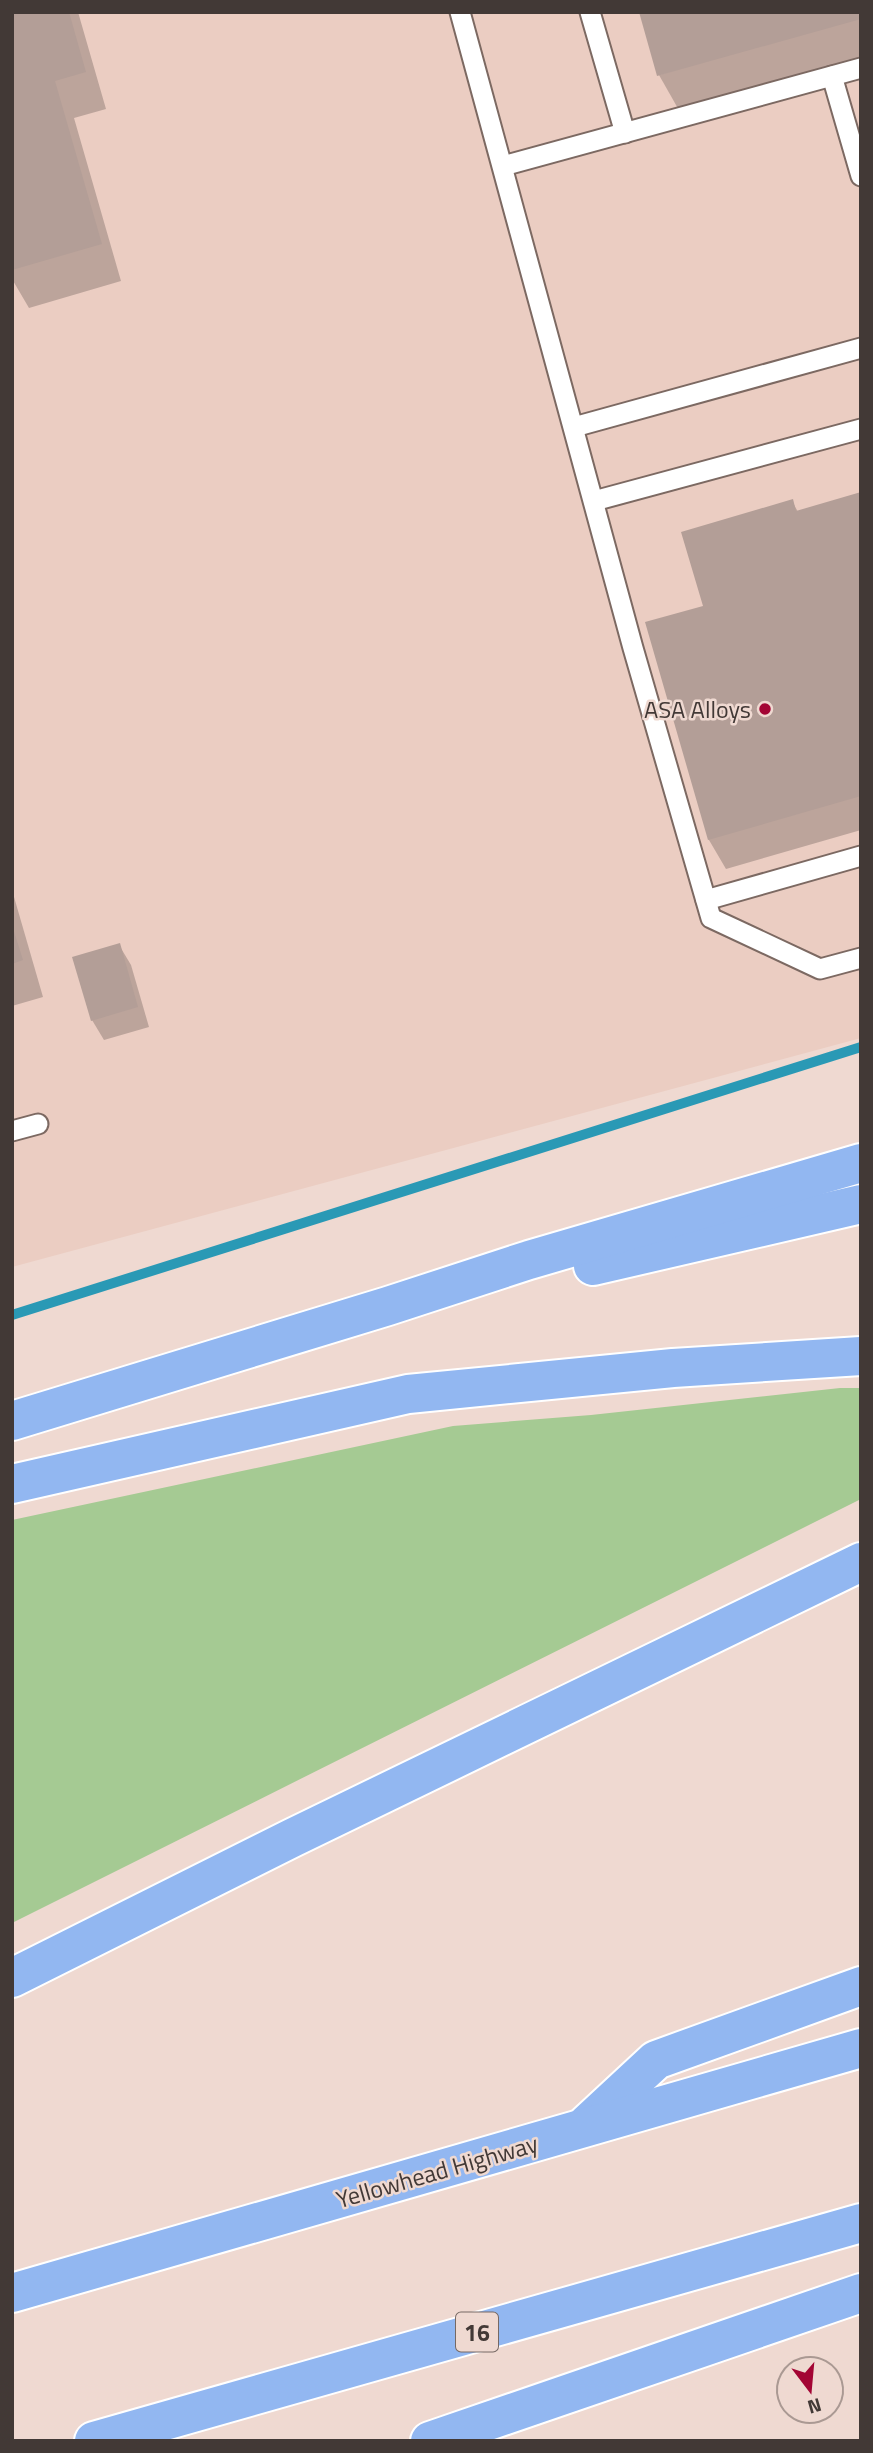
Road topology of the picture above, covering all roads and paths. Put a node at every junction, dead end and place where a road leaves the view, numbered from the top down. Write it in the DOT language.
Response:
graph roads {
  1 [pos="460,12"];
  2 [pos="590,12"];
  3 [pos="861,68"];
  4 [pos="832,76"];
  5 [pos="625,133"];
  6 [pos="503,166"];
  7 [pos="861,176"];
  8 [pos="861,348"];
  9 [pos="574,427"];
  10 [pos="861,429"];
  11 [pos="594,502"];
  12 [pos="861,856"];
  13 [pos="706,900"];
  14 [pos="861,958"];
  15 [pos="38,1124"];
  16 [pos="12,1131"];
  17 [pos="861,1163"];
  18 [pos="861,1205"];
  19 [pos="388,1306"];
  20 [pos="861,1356"];
  21 [pos="12,1421"];
  22 [pos="12,1484"];
  23 [pos="861,1562"];
  24 [pos="12,1978"];
  25 [pos="861,1986"];
  26 [pos="861,2048"];
  27 [pos="580,2130"];
  28 [pos="861,2223"];
  29 [pos="12,2293"];
  30 [pos="861,2293"];
  31 [pos="94,2441"];
  32 [pos="430,2441"];
  1 -- 6 [label="lane"];
  2 -- 5 [label="lane"];
  3 -- 4 [label="lane"];
  4 -- 5 [label="lane"];
  4 -- 7 [label="lane"];
  5 -- 6 [label="lane"];
  6 -- 9 [label="lane"];
  8 -- 9 [label="lane"];
  9 -- 11 [label="lane"];
  10 -- 11 [label="lane"];
  11 -- 13 [label="lane"];
  12 -- 13 [label="lane"];
  13 -- 14 [label="lane"];
  15 -- 16 [label="lane"];
  17 -- 19 [label="highway"];
  18 -- 19 [label="highway"];
  19 -- 21 [label="highway"];
  20 -- 22 [label="highway"];
  23 -- 24 [label="highway"];
  25 -- 27 [label="highway"];
  26 -- 27 [label="highway, Yellowhead Highway"];
  27 -- 29 [label="highway, Yellowhead Highway"];
  28 -- 31 [label="highway, 16"];
  30 -- 32 [label="highway"];
}
